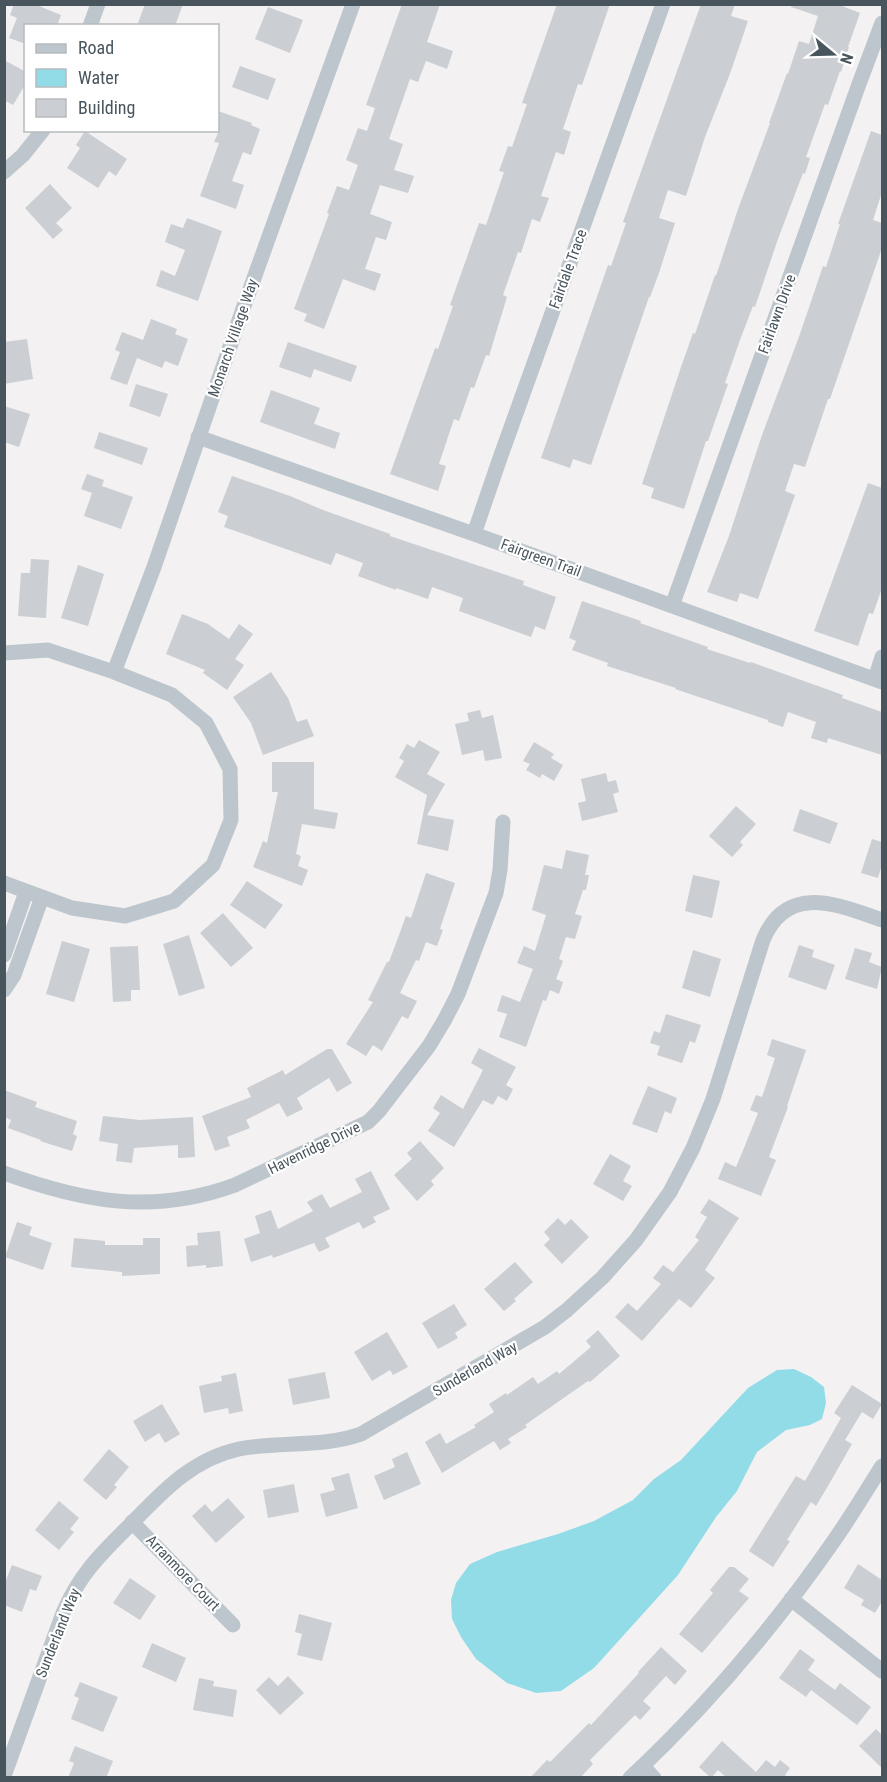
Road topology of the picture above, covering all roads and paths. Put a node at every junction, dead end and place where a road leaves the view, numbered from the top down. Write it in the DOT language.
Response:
graph roads {
  1 [pos="98,4"];
  2 [pos="353,4"];
  3 [pos="663,4"];
  4 [pos="882,22"];
  5 [pos="91,24"];
  6 [pos="41,132"];
  7 [pos="4,172"];
  8 [pos="198,437"];
  9 [pos="474,534"];
  10 [pos="672,606"];
  11 [pos="4,653"];
  12 [pos="882,657"];
  13 [pos="114,672"];
  14 [pos="879,680"];
  15 [pos="503,822"];
  16 [pos="4,883"];
  17 [pos="26,892"];
  18 [pos="42,897"];
  19 [pos="882,920"];
  20 [pos="4,955"];
  21 [pos="4,990"];
  22 [pos="4,1173"];
  23 [pos="882,1466"];
  24 [pos="132,1522"];
  25 [pos="790,1599"];
  26 [pos="233,1625"];
  27 [pos="882,1671"];
  28 [pos="643,1766"];
  29 [pos="4,1776"];
  30 [pos="630,1778"];
  31 [pos="654,1778"];
  1 -- 5 [label="street"];
  2 -- 8 [label="street, Monarch Village Way"];
  3 -- 9 [label="street, Fairdale Trace"];
  4 -- 10 [label="street, Fairlawn Drive"];
  6 -- 7 [label="street"];
  8 -- 9 [label="street, Fairgreen Trail"];
  8 -- 13 [label="street, Monarch Village Way"];
  9 -- 10 [label="street, Fairgreen Trail"];
  10 -- 14 [label="street, Fairgreen Trail"];
  11 -- 13 [label="street"];
  12 -- 14 [label="street"];
  13 -- 18 [label="street"];
  15 -- 22 [label="street, Havenridge Drive"];
  16 -- 17 [label="street"];
  17 -- 18 [label="street"];
  17 -- 20 [label="street"];
  18 -- 21 [label="street"];
  19 -- 24 [label="street, Sunderland Way"];
  23 -- 25 [label="street"];
  24 -- 26 [label="street, Arranmore Court"];
  24 -- 29 [label="street, Sunderland Way"];
  25 -- 27 [label="street"];
  25 -- 28 [label="street"];
  28 -- 30 [label="street"];
  28 -- 31 [label="street"];
}
